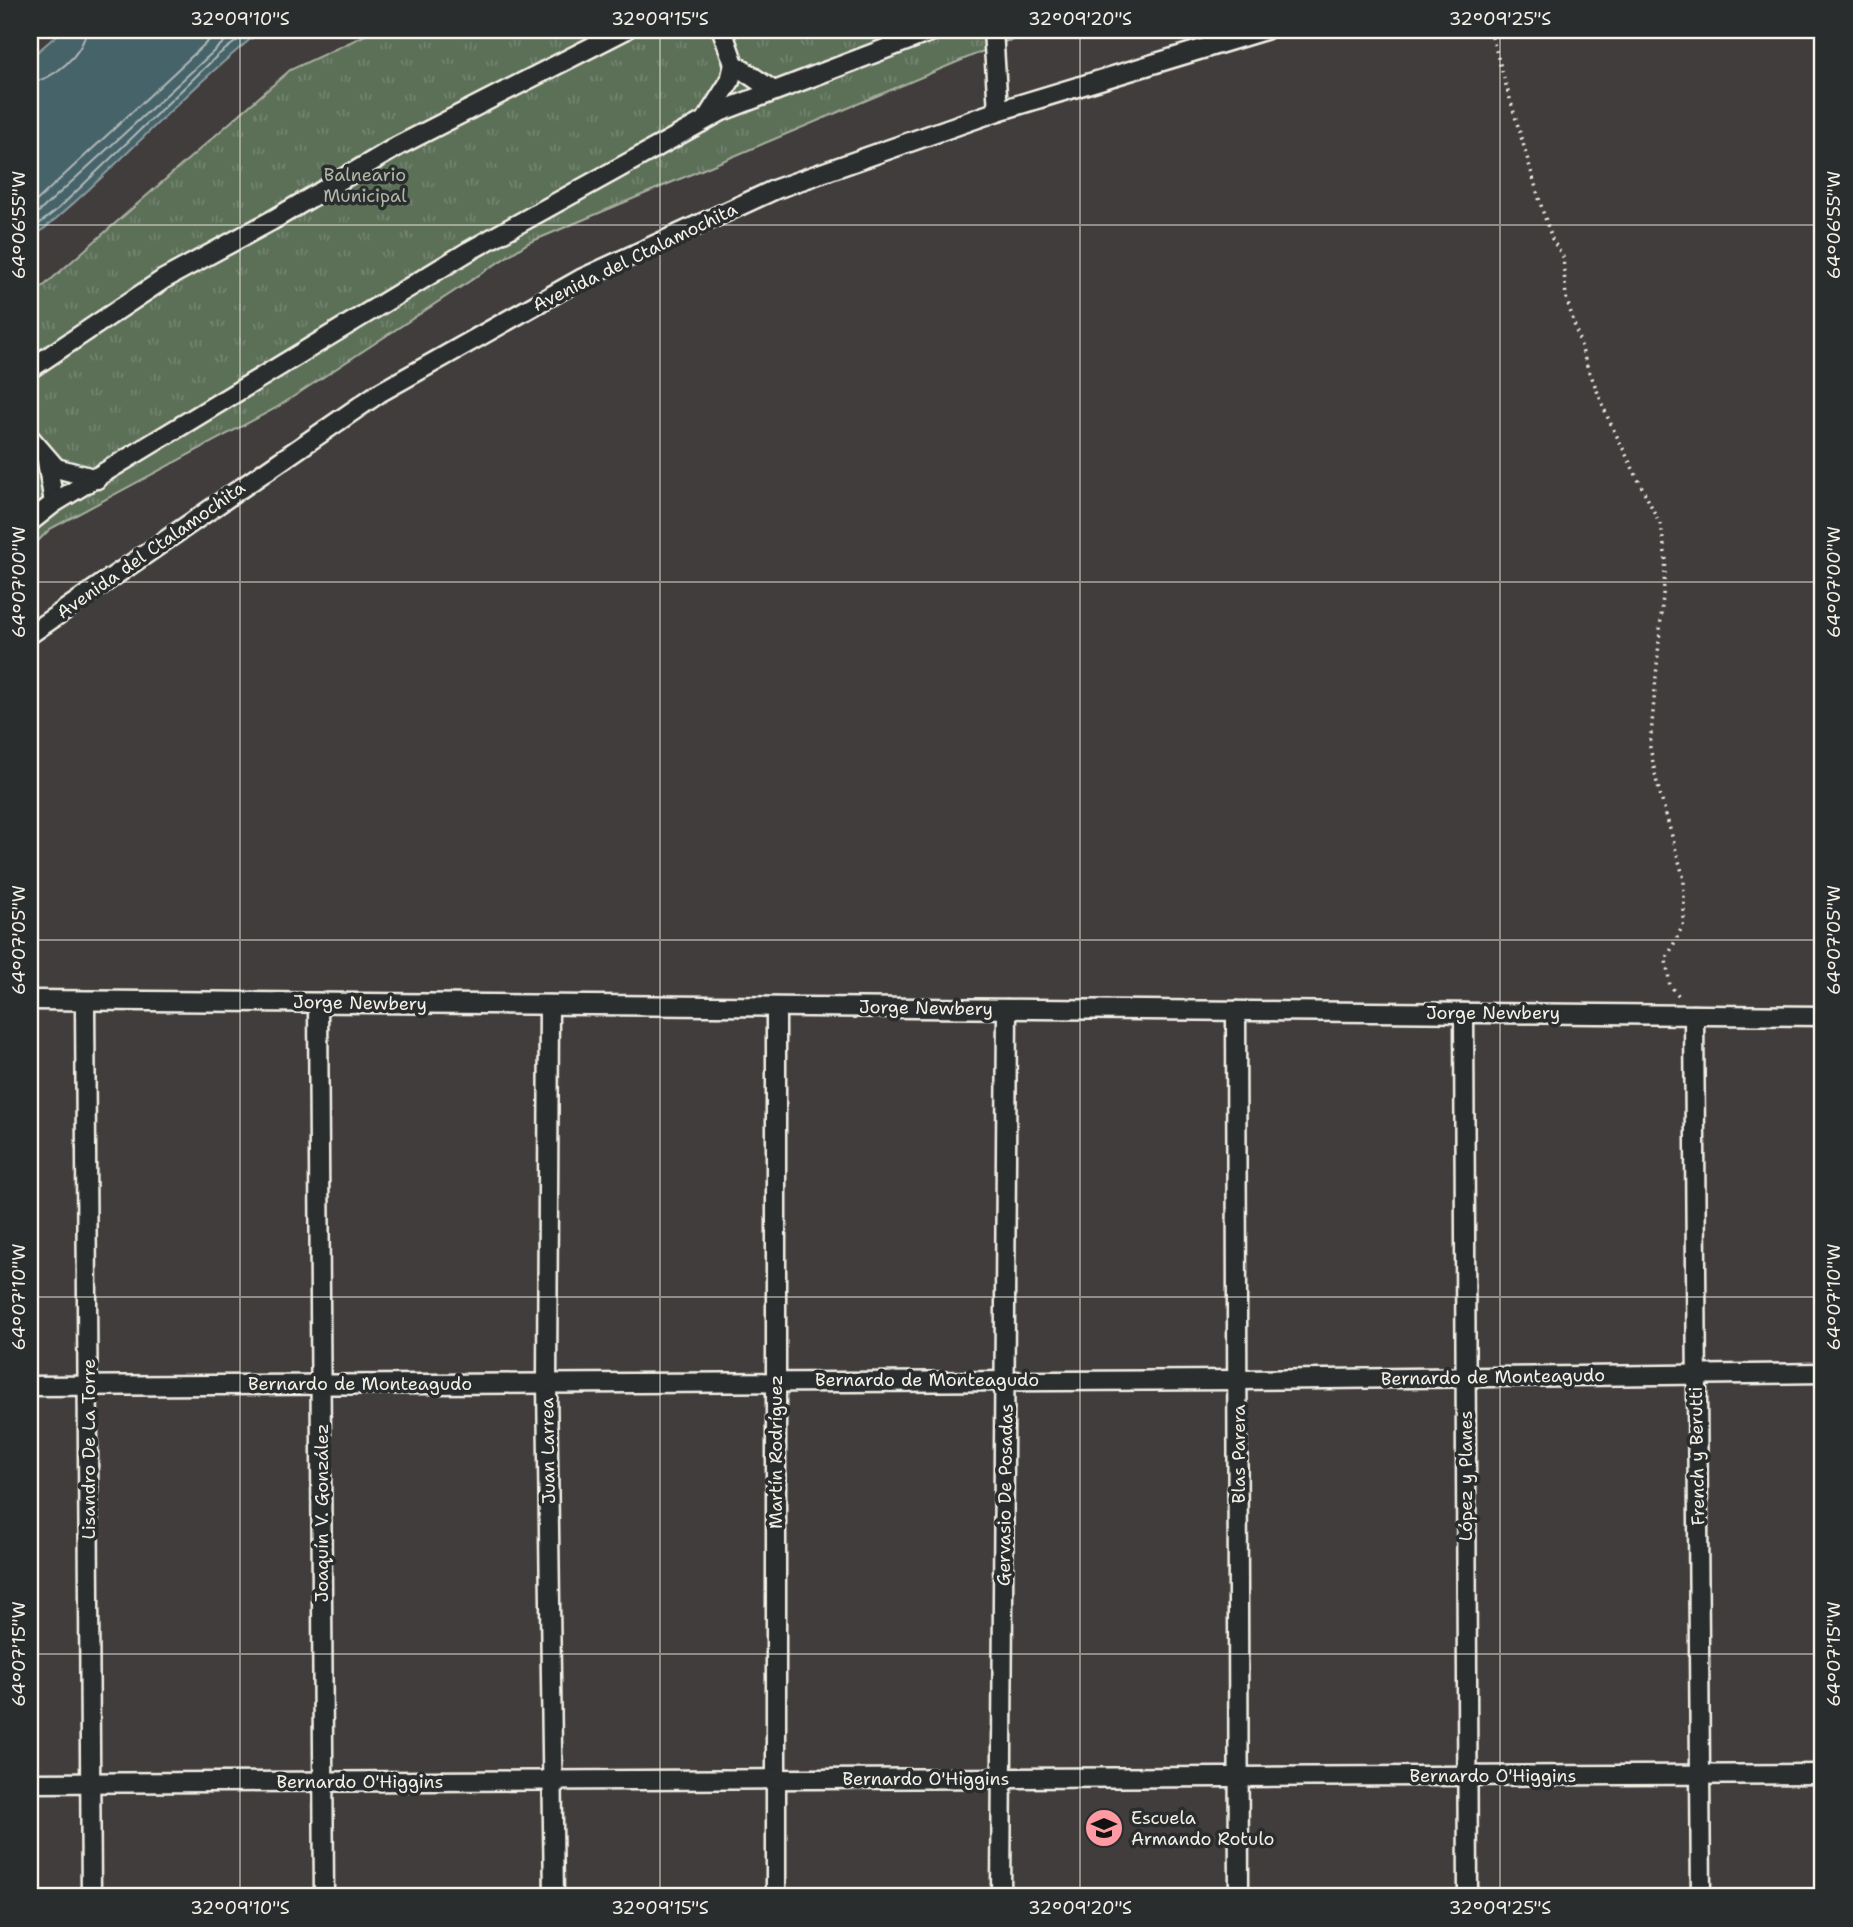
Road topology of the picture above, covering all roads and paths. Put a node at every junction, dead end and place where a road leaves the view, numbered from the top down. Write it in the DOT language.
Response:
graph roads {
  1 [pos="625,30"];
  2 [pos="722,30"];
  3 [pos="935,30"];
  4 [pos="993,30"];
  5 [pos="1265,30"];
  6 [pos="1490,30"];
  7 [pos="734,64"];
  8 [pos="772,90"];
  9 [pos="998,111"];
  10 [pos="706,120"];
  11 [pos="34,365"];
  12 [pos="30,382"];
  13 [pos="30,438"];
  14 [pos="47,461"];
  15 [pos="97,479"];
  16 [pos="54,503"];
  17 [pos="30,522"];
  18 [pos="30,634"];
  19 [pos="30,1000"];
  20 [pos="85,1001"];
  21 [pos="318,1003"];
  22 [pos="549,1005"];
  23 [pos="776,1007"];
  24 [pos="1007,1009"];
  25 [pos="1236,1011"];
  26 [pos="1464,1013"];
  27 [pos="1694,1015"];
  28 [pos="1823,1016"];
  29 [pos="1823,1373"];
  30 [pos="1696,1376"];
  31 [pos="1466,1377"];
  32 [pos="1006,1379"];
  33 [pos="1238,1380"];
  34 [pos="777,1382"];
  35 [pos="547,1383"];
  36 [pos="88,1385"];
  37 [pos="321,1385"];
  38 [pos="30,1386"];
  39 [pos="1700,1774"];
  40 [pos="1823,1774"];
  41 [pos="1467,1776"];
  42 [pos="1238,1777"];
  43 [pos="1002,1778"];
  44 [pos="776,1779"];
  45 [pos="323,1782"];
  46 [pos="30,1783"];
  47 [pos="90,1783"];
  48 [pos="554,1783"];
  49 [pos="91,1897"];
  50 [pos="324,1897"];
  51 [pos="554,1897"];
  52 [pos="776,1897"];
  53 [pos="1002,1897"];
  54 [pos="1239,1897"];
  55 [pos="1468,1897"];
  56 [pos="1701,1897"];
  1 -- 11 [label="street"];
  2 -- 7 [label="street"];
  3 -- 8 [label="street"];
  4 -- 9 [label="street"];
  5 -- 9 [label="street, Avenida del Ctalamochita"];
  6 -- 27 [label="path"];
  7 -- 8 [label="street"];
  7 -- 10 [label="street"];
  8 -- 10 [label="street"];
  9 -- 18 [label="street, Avenida del Ctalamochita"];
  10 -- 15 [label="street"];
  11 -- 12 [label="street"];
  13 -- 14 [label="street"];
  14 -- 15 [label="street"];
  14 -- 16 [label="street"];
  15 -- 16 [label="street"];
  16 -- 17 [label="street"];
  19 -- 20 [label="street, Jorge Newbery"];
  20 -- 21 [label="street, Jorge Newbery"];
  20 -- 36 [label="street, Lisandro De La Torre"];
  21 -- 22 [label="street, Jorge Newbery"];
  21 -- 37 [label="street, Joaquín V. González"];
  22 -- 23 [label="street, Jorge Newbery"];
  22 -- 35 [label="street, Juan Larrea"];
  23 -- 24 [label="street, Jorge Newbery"];
  23 -- 34 [label="street, Martín Rodríguez"];
  24 -- 25 [label="street, Jorge Newbery"];
  24 -- 32 [label="street, Gervasio De Posadas"];
  25 -- 26 [label="street, Jorge Newbery"];
  25 -- 33 [label="street, Blas Parera"];
  26 -- 27 [label="street, Jorge Newbery"];
  26 -- 31 [label="street, López y Planes"];
  27 -- 28 [label="street, Jorge Newbery"];
  27 -- 30 [label="street, French y Berutti"];
  29 -- 30 [label="street, Bernardo de Monteagudo"];
  30 -- 31 [label="street, Bernardo de Monteagudo"];
  30 -- 39 [label="street, French y Berutti"];
  31 -- 33 [label="street, Bernardo de Monteagudo"];
  31 -- 41 [label="street, López y Planes"];
  32 -- 33 [label="street, Bernardo de Monteagudo"];
  32 -- 34 [label="street, Bernardo de Monteagudo"];
  32 -- 43 [label="street, Gervasio De Posadas"];
  33 -- 42 [label="street, Blas Parera"];
  34 -- 35 [label="street, Bernardo de Monteagudo"];
  34 -- 44 [label="street, Martín Rodríguez"];
  35 -- 37 [label="street, Bernardo de Monteagudo"];
  35 -- 48 [label="street, Juan Larrea"];
  36 -- 37 [label="street, Bernardo de Monteagudo"];
  36 -- 38 [label="street, Bernardo de Monteagudo"];
  36 -- 47 [label="street, Lisandro De La Torre"];
  37 -- 45 [label="street, Joaquín V. González"];
  39 -- 40 [label="street, Bernardo O'Higgins"];
  39 -- 41 [label="street, Bernardo O'Higgins"];
  39 -- 56 [label="street, French y Berutti"];
  41 -- 42 [label="street, Bernardo O'Higgins"];
  41 -- 55 [label="street, López y Planes"];
  42 -- 43 [label="street, Bernardo O'Higgins"];
  42 -- 54 [label="street, Blas Parera"];
  43 -- 44 [label="street, Bernardo O'Higgins"];
  43 -- 53 [label="street, Gervasio De Posadas"];
  44 -- 48 [label="street, Bernardo O'Higgins"];
  44 -- 52 [label="street, Martín Rodríguez"];
  45 -- 47 [label="street, Bernardo O'Higgins"];
  45 -- 48 [label="street, Bernardo O'Higgins"];
  45 -- 50 [label="street, Joaquín V. González"];
  46 -- 47 [label="street, Bernardo O'Higgins"];
  47 -- 49 [label="street, Lisandro De La Torre"];
  48 -- 51 [label="street, Juan Larrea"];
}
